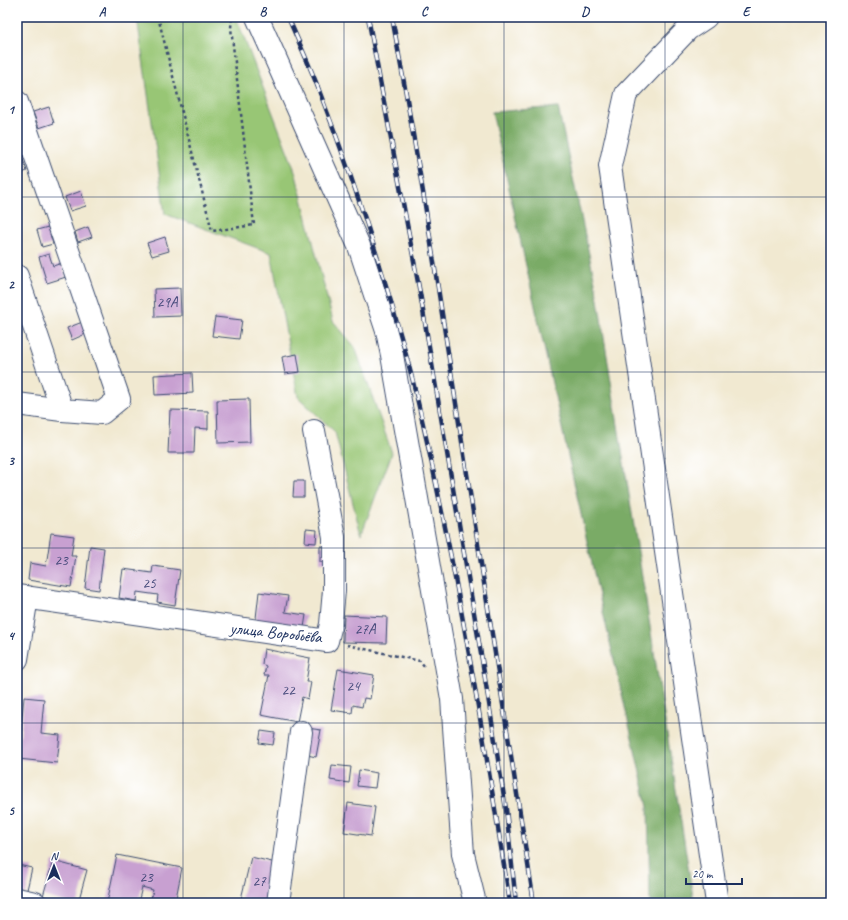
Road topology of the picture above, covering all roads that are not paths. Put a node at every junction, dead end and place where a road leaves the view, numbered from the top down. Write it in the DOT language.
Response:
graph roads {
  1 [pos="257,17"];
  2 [pos="706,18"];
  3 [pos="17,102"];
  4 [pos="17,276"];
  5 [pos="17,404"];
  6 [pos="62,410"];
  7 [pos="314,432"];
  8 [pos="22,596"];
  9 [pos="17,659"];
  10 [pos="301,732"];
  11 [pos="17,900"];
  12 [pos="35,903"];
  13 [pos="278,903"];
  14 [pos="475,903"];
  15 [pos="717,903"];
  1 -- 14 [label="street"];
  2 -- 15 [label="street"];
  3 -- 6 [label="street"];
  4 -- 6 [label="street"];
  5 -- 6 [label="street"];
  7 -- 8 [label="street, улица Воробьёва"];
  8 -- 9 [label="street"];
  10 -- 13 [label="street"];
  11 -- 12 [label="street"];
}
